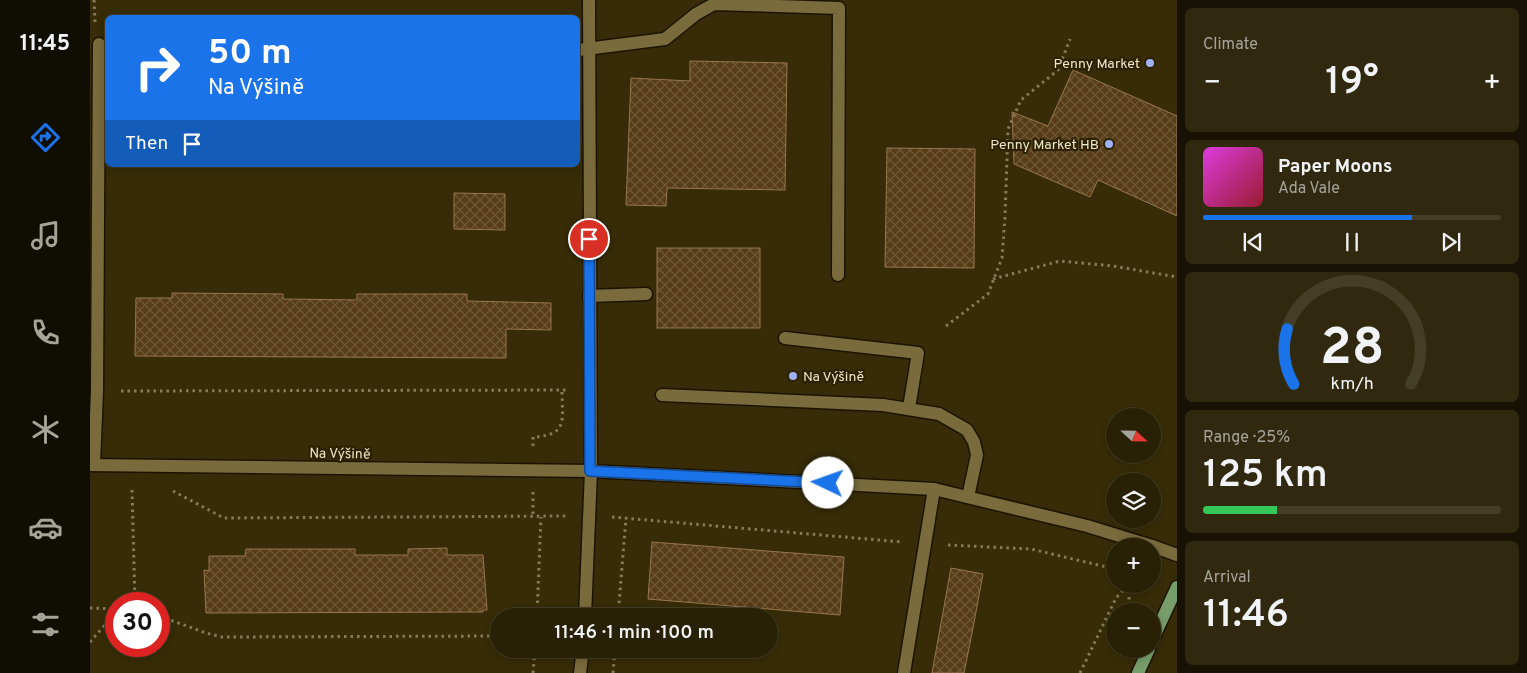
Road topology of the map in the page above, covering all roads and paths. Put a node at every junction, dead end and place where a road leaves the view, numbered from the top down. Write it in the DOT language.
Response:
graph roads {
  1 [pos="589,0"];
  2 [pos="1070,39"];
  3 [pos="99,44"];
  4 [pos="583,50"];
  5 [pos="838,275"];
  6 [pos="1177,277"];
  7 [pos="993,280"];
  8 [pos="646,294"];
  9 [pos="589,296"];
  10 [pos="946,326"];
  11 [pos="785,338"];
  12 [pos="562,390"];
  13 [pos="590,390"];
  14 [pos="97,391"];
  15 [pos="662,395"];
  16 [pos="909,408"];
  17 [pos="533,438"];
  18 [pos="92,465"];
  19 [pos="590,471"];
  20 [pos="934,488"];
  21 [pos="124,490"];
  22 [pos="132,490"];
  23 [pos="142,490"];
  24 [pos="170,490"];
  25 [pos="968,497"];
  26 [pos="589,516"];
  27 [pos="541,517"];
  28 [pos="626,518"];
  29 [pos="1126,538"];
  30 [pos="926,544"];
  31 [pos="1161,549"];
  32 [pos="1177,555"];
  33 [pos="1106,567"];
  34 [pos="1177,587"];
  35 [pos="135,592"];
  36 [pos="1121,593"];
  37 [pos="90,608"];
  38 [pos="537,608"];
  39 [pos="585,608"];
  40 [pos="619,608"];
  41 [pos="105,610"];
  42 [pos="170,620"];
  43 [pos="1161,622"];
  44 [pos="105,624"];
  45 [pos="490,636"];
  46 [pos="90,642"];
  47 [pos="534,658"];
  48 [pos="582,658"];
  49 [pos="614,658"];
  50 [pos="1145,658"];
  51 [pos="533,673"];
  52 [pos="580,673"];
  53 [pos="613,673"];
  54 [pos="904,673"];
  55 [pos="1080,673"];
  56 [pos="1138,673"];
  1 -- 4 [label="street"];
  2 -- 7 [label="path"];
  3 -- 14 [label="street"];
  4 -- 5 [label="street"];
  4 -- 9 [label="street"];
  6 -- 7 [label="path"];
  7 -- 10 [label="path"];
  8 -- 9 [label="street"];
  9 -- 13 [label="street"];
  11 -- 16 [label="street"];
  12 -- 13 [label="path"];
  12 -- 14 [label="path"];
  12 -- 17 [label="path"];
  13 -- 19 [label="street"];
  14 -- 18 [label="street"];
  15 -- 16 [label="street"];
  16 -- 25 [label="street"];
  18 -- 19 [label="street, Na Výšině"];
  19 -- 20 [label="street, Na Výšině"];
  19 -- 26 [label="street"];
  20 -- 25 [label="street, Na Výšině"];
  20 -- 30 [label="street"];
  21 -- 22 [label="path"];
  22 -- 23 [label="path"];
  22 -- 35 [label="path"];
  24 -- 27 [label="path"];
  25 -- 29 [label="street, Na Výšině"];
  26 -- 27 [label="path"];
  26 -- 28 [label="path"];
  26 -- 39 [label="street"];
  27 -- 38 [label="path"];
  28 -- 30 [label="path"];
  28 -- 40 [label="path"];
  30 -- 33 [label="path"];
  30 -- 54 [label="street"];
  31 -- 32 [label="street, Na Výšině"];
  34 -- 43 [label="main road"];
  36 -- 55 [label="path"];
  37 -- 41 [label="path"];
  42 -- 45 [label="path"];
  44 -- 46 [label="path"];
  47 -- 51 [label="path"];
  48 -- 52 [label="street"];
  49 -- 53 [label="path"];
  50 -- 56 [label="main road"];
}
